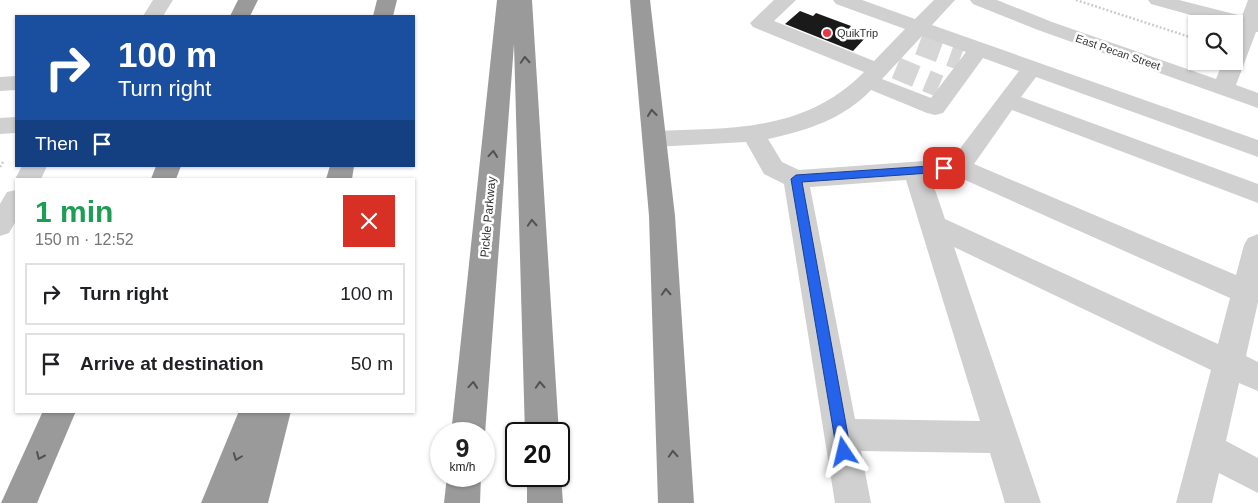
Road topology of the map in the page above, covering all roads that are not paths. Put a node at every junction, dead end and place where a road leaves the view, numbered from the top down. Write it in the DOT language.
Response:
graph roads {
  1 [pos="163,0"];
  2 [pos="248,0"];
  3 [pos="387,0"];
  4 [pos="507,0"];
  5 [pos="522,0"];
  6 [pos="640,0"];
  7 [pos="786,0"];
  8 [pos="843,0"];
  9 [pos="945,0"];
  10 [pos="980,0"];
  11 [pos="1158,0"];
  12 [pos="1258,0"];
  13 [pos="1201,6"];
  14 [pos="154,15"];
  15 [pos="240,15"];
  16 [pos="383,15"];
  17 [pos="1254,25"];
  18 [pos="897,56"];
  19 [pos="1033,66"];
  20 [pos="957,71"];
  21 [pos="15,83"];
  22 [pos="0,84"];
  23 [pos="1223,89"];
  24 [pos="1007,100"];
  25 [pos="1258,101"];
  26 [pos="15,125"];
  27 [pos="0,126"];
  28 [pos="753,134"];
  29 [pos="654,139"];
  30 [pos="1258,149"];
  31 [pos="959,167"];
  32 [pos="916,170"];
  33 [pos="796,179"];
  34 [pos="1258,194"];
  35 [pos="15,201"];
  36 [pos="934,225"];
  37 [pos="0,226"];
  38 [pos="1258,245"];
  39 [pos="1246,292"];
  40 [pos="1228,363"];
  41 [pos="1258,377"];
  42 [pos="59,413"];
  43 [pos="254,413"];
  44 [pos="274,413"];
  45 [pos="469,422"];
  46 [pos="541,422"];
  47 [pos="841,435"];
  48 [pos="1002,437"];
  49 [pos="1208,449"];
  50 [pos="1258,476"];
  51 [pos="463,487"];
  52 [pos="544,487"];
  53 [pos="19,503"];
  54 [pos="219,503"];
  55 [pos="250,503"];
  56 [pos="462,503"];
  57 [pos="545,503"];
  58 [pos="676,503"];
  59 [pos="853,503"];
  60 [pos="1023,503"];
  61 [pos="1194,503"];
  1 -- 14 [label="street"];
  2 -- 15 [label="highway"];
  3 -- 16 [label="highway"];
  45 -- 4 [label="highway, Pickle Parkway, one-way"];
  46 -- 5 [label="highway, one-way"];
  29 -- 6 [label="highway, one-way"];
  7 -- 18 [label="street"];
  8 -- 18 [label="street"];
  9 -- 18 [label="street"];
  10 -- 23 [label="street, East Pecan Street"];
  11 -- 13 [label="street"];
  12 -- 17 [label="street"];
  13 -- 17 [label="street"];
  17 -- 23 [label="street"];
  18 -- 20 [label="street"];
  18 -- 20 [label="street"];
  18 -- 28 [label="street"];
  19 -- 20 [label="street"];
  19 -- 24 [label="street"];
  19 -- 30 [label="street"];
  21 -- 22 [label="street"];
  23 -- 25 [label="street, East Pecan Street"];
  24 -- 31 [label="street"];
  24 -- 34 [label="street"];
  26 -- 27 [label="street"];
  28 -- 29 [label="street"];
  28 -- 33 [label="street"];
  58 -- 29 [label="highway, one-way"];
  31 -- 32 [label="street"];
  31 -- 39 [label="street"];
  32 -- 33 [label="street"];
  32 -- 36 [label="street"];
  33 -- 47 [label="street"];
  35 -- 37 [label="street"];
  36 -- 40 [label="street"];
  36 -- 48 [label="street"];
  38 -- 39 [label="street"];
  39 -- 40 [label="street"];
  40 -- 41 [label="street"];
  40 -- 49 [label="street"];
  42 -- 53 [label="highway, one-way"];
  43 -- 54 [label="highway, one-way"];
  44 -- 55 [label="highway"];
  47 -- 48 [label="street"];
  47 -- 59 [label="street"];
  48 -- 60 [label="street"];
  49 -- 50 [label="street"];
  49 -- 61 [label="street"];
  51 -- 56 [label="highway"];
  52 -- 57 [label="highway"];
}
